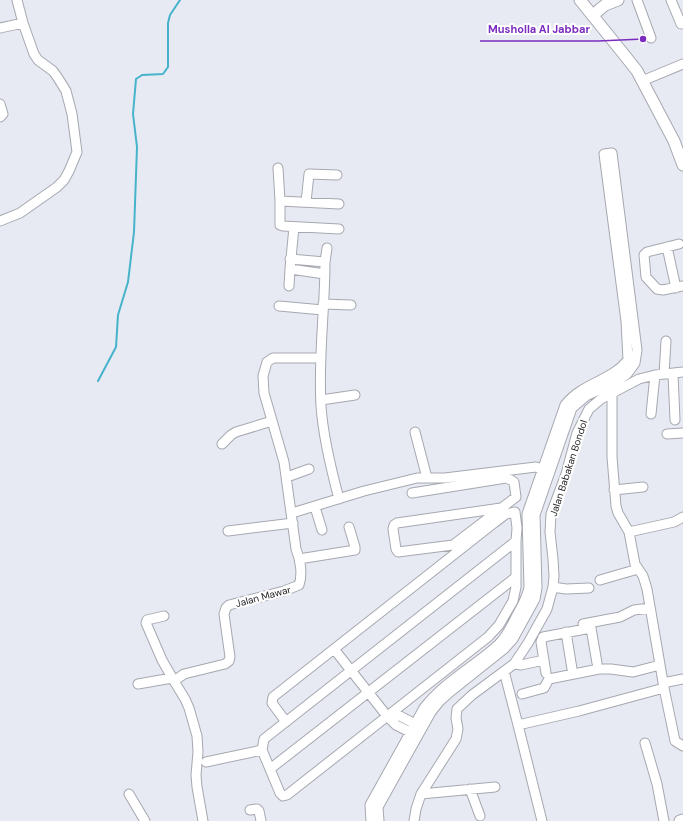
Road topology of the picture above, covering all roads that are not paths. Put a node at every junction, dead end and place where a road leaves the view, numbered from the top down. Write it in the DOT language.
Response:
graph roads {
  1 [pos="17,0"];
  2 [pos="580,0"];
  3 [pos="618,0"];
  4 [pos="636,0"];
  5 [pos="670,0"];
  6 [pos="593,15"];
  7 [pos="22,23"];
  8 [pos="681,24"];
  9 [pos="0,28"];
  10 [pos="651,38"];
  11 [pos="683,64"];
  12 [pos="642,81"];
  13 [pos="0,104"];
  14 [pos="0,117"];
  15 [pos="683,164"];
  16 [pos="278,168"];
  17 [pos="337,175"];
  18 [pos="280,201"];
  19 [pos="306,202"];
  20 [pos="339,204"];
  21 [pos="0,222"];
  22 [pos="294,227"];
  23 [pos="339,229"];
  24 [pos="679,244"];
  25 [pos="667,247"];
  26 [pos="327,248"];
  27 [pos="290,259"];
  28 [pos="325,262"];
  29 [pos="290,270"];
  30 [pos="325,274"];
  31 [pos="289,286"];
  32 [pos="679,287"];
  33 [pos="351,305"];
  34 [pos="279,306"];
  35 [pos="323,307"];
  36 [pos="629,321"];
  37 [pos="666,341"];
  38 [pos="321,358"];
  39 [pos="683,372"];
  40 [pos="664,374"];
  41 [pos="612,393"];
  42 [pos="355,395"];
  43 [pos="320,400"];
  44 [pos="651,414"];
  45 [pos="675,420"];
  46 [pos="272,421"];
  47 [pos="415,432"];
  48 [pos="683,433"];
  49 [pos="667,434"];
  50 [pos="222,444"];
  51 [pos="309,469"];
  52 [pos="546,469"];
  53 [pos="566,474"];
  54 [pos="287,477"];
  55 [pos="427,478"];
  56 [pos="643,487"];
  57 [pos="614,490"];
  58 [pos="412,493"];
  59 [pos="516,496"];
  60 [pos="339,499"];
  61 [pos="315,506"];
  62 [pos="501,508"];
  63 [pos="515,512"];
  64 [pos="683,517"];
  65 [pos="292,518"];
  66 [pos="349,527"];
  67 [pos="322,530"];
  68 [pos="228,531"];
  69 [pos="629,532"];
  70 [pos="516,541"];
  71 [pos="455,548"];
  72 [pos="300,559"];
  73 [pos="638,570"];
  74 [pos="516,577"];
  75 [pos="600,580"];
  76 [pos="553,588"];
  77 [pos="589,588"];
  78 [pos="650,608"];
  79 [pos="164,616"];
  80 [pos="566,632"];
  81 [pos="533,634"];
  82 [pos="334,649"];
  83 [pos="544,660"];
  84 [pos="597,663"];
  85 [pos="514,664"];
  86 [pos="478,665"];
  87 [pos="660,665"];
  88 [pos="572,669"];
  89 [pos="351,671"];
  90 [pos="504,671"];
  91 [pos="546,673"];
  92 [pos="683,678"];
  93 [pos="173,679"];
  94 [pos="138,684"];
  95 [pos="663,685"];
  96 [pos="368,693"];
  97 [pos="522,694"];
  98 [pos="387,716"];
  99 [pos="286,722"];
  100 [pos="415,724"];
  101 [pos="518,725"];
  102 [pos="410,732"];
  103 [pos="645,743"];
  104 [pos="683,746"];
  105 [pos="262,750"];
  106 [pos="206,762"];
  107 [pos="270,769"];
  108 [pos="495,787"];
  109 [pos="470,789"];
  110 [pos="129,794"];
  111 [pos="420,794"];
  112 [pos="250,810"];
  113 [pos="480,816"];
  114 [pos="683,820"];
  115 [pos="145,821"];
  116 [pos="203,821"];
  117 [pos="261,821"];
  118 [pos="371,821"];
  119 [pos="379,821"];
  120 [pos="414,821"];
  121 [pos="542,821"];
  122 [pos="664,821"];
  123 [pos="680,821"];
  1 -- 7 [label="street"];
  2 -- 6 [label="main road"];
  3 -- 6 [label="main road"];
  4 -- 10 [label="street"];
  5 -- 8 [label="street"];
  6 -- 12 [label="main road"];
  7 -- 9 [label="street"];
  7 -- 21 [label="street"];
  11 -- 12 [label="street"];
  12 -- 15 [label="main road"];
  13 -- 14 [label="street"];
  16 -- 18 [label="street"];
  17 -- 19 [label="street"];
  18 -- 19 [label="street"];
  18 -- 22 [label="street"];
  19 -- 20 [label="street"];
  22 -- 23 [label="street"];
  22 -- 27 [label="street"];
  24 -- 25 [label="street"];
  25 -- 32 [label="street"];
  25 -- 32 [label="street"];
  26 -- 28 [label="street"];
  27 -- 28 [label="street"];
  27 -- 29 [label="street"];
  28 -- 30 [label="street"];
  29 -- 30 [label="street"];
  29 -- 31 [label="street"];
  30 -- 35 [label="street"];
  33 -- 35 [label="street"];
  34 -- 35 [label="street"];
  35 -- 38 [label="street"];
  36 -- 36 [label="street"];
  36 -- 52 [label="street"];
  37 -- 40 [label="street"];
  38 -- 43 [label="street"];
  38 -- 46 [label="street, Jalan Mawar"];
  39 -- 40 [label="street, Jalan Babakan Bondol"];
  40 -- 41 [label="street, Jalan Babakan Bondol"];
  40 -- 44 [label="street"];
  40 -- 45 [label="street"];
  41 -- 53 [label="street, Jalan Babakan Bondol"];
  41 -- 57 [label="street"];
  42 -- 43 [label="street"];
  43 -- 60 [label="street"];
  46 -- 50 [label="street"];
  46 -- 54 [label="street, Jalan Mawar"];
  47 -- 55 [label="street"];
  48 -- 49 [label="street"];
  51 -- 54 [label="street"];
  52 -- 53 [label="street"];
  52 -- 55 [label="street"];
  52 -- 86 [label="street"];
  53 -- 76 [label="street, Jalan Babakan Bondol"];
  54 -- 65 [label="street, Jalan Mawar"];
  55 -- 60 [label="street"];
  56 -- 57 [label="street"];
  57 -- 69 [label="street"];
  58 -- 59 [label="street"];
  59 -- 62 [label="street"];
  59 -- 63 [label="street"];
  60 -- 61 [label="street"];
  61 -- 65 [label="street"];
  61 -- 67 [label="street"];
  62 -- 71 [label="street"];
  62 -- 71 [label="street"];
  63 -- 70 [label="street"];
  63 -- 71 [label="street"];
  64 -- 69 [label="street"];
  65 -- 68 [label="street"];
  65 -- 72 [label="street, Jalan Mawar"];
  66 -- 72 [label="street"];
  69 -- 73 [label="street"];
  70 -- 74 [label="street"];
  70 -- 89 [label="street"];
  71 -- 82 [label="street"];
  72 -- 93 [label="street, Jalan Mawar"];
  73 -- 75 [label="street"];
  73 -- 78 [label="street"];
  74 -- 96 [label="street"];
  74 -- 98 [label="street"];
  76 -- 77 [label="street"];
  76 -- 81 [label="street, Jalan Babakan Bondol"];
  78 -- 81 [label="street"];
  78 -- 87 [label="street"];
  79 -- 93 [label="street"];
  80 -- 83 [label="street"];
  80 -- 84 [label="street"];
  80 -- 88 [label="street"];
  81 -- 85 [label="street, Jalan Babakan Bondol"];
  82 -- 89 [label="street"];
  82 -- 99 [label="street"];
  83 -- 85 [label="street"];
  83 -- 91 [label="street"];
  85 -- 90 [label="street, Jalan Babakan Bondol"];
  86 -- 100 [label="street"];
  86 -- 119 [label="street"];
  87 -- 95 [label="street"];
  87 -- 97 [label="street"];
  89 -- 96 [label="street"];
  89 -- 99 [label="street"];
  90 -- 101 [label="street"];
  90 -- 111 [label="street, Jalan Babakan Bondol"];
  92 -- 95 [label="street"];
  93 -- 94 [label="street"];
  93 -- 116 [label="street"];
  95 -- 101 [label="street"];
  95 -- 104 [label="street"];
  96 -- 98 [label="street"];
  96 -- 107 [label="street"];
  98 -- 100 [label="street"];
  98 -- 102 [label="street"];
  98 -- 107 [label="street"];
  99 -- 105 [label="street"];
  100 -- 102 [label="street"];
  101 -- 121 [label="street"];
  102 -- 118 [label="street"];
  103 -- 122 [label="street"];
  105 -- 106 [label="street"];
  105 -- 107 [label="street"];
  108 -- 109 [label="street"];
  109 -- 111 [label="street"];
  109 -- 113 [label="street"];
  110 -- 115 [label="street"];
  111 -- 120 [label="street, Jalan Babakan Bondol"];
  112 -- 117 [label="street"];
  114 -- 123 [label="main road"];
}
